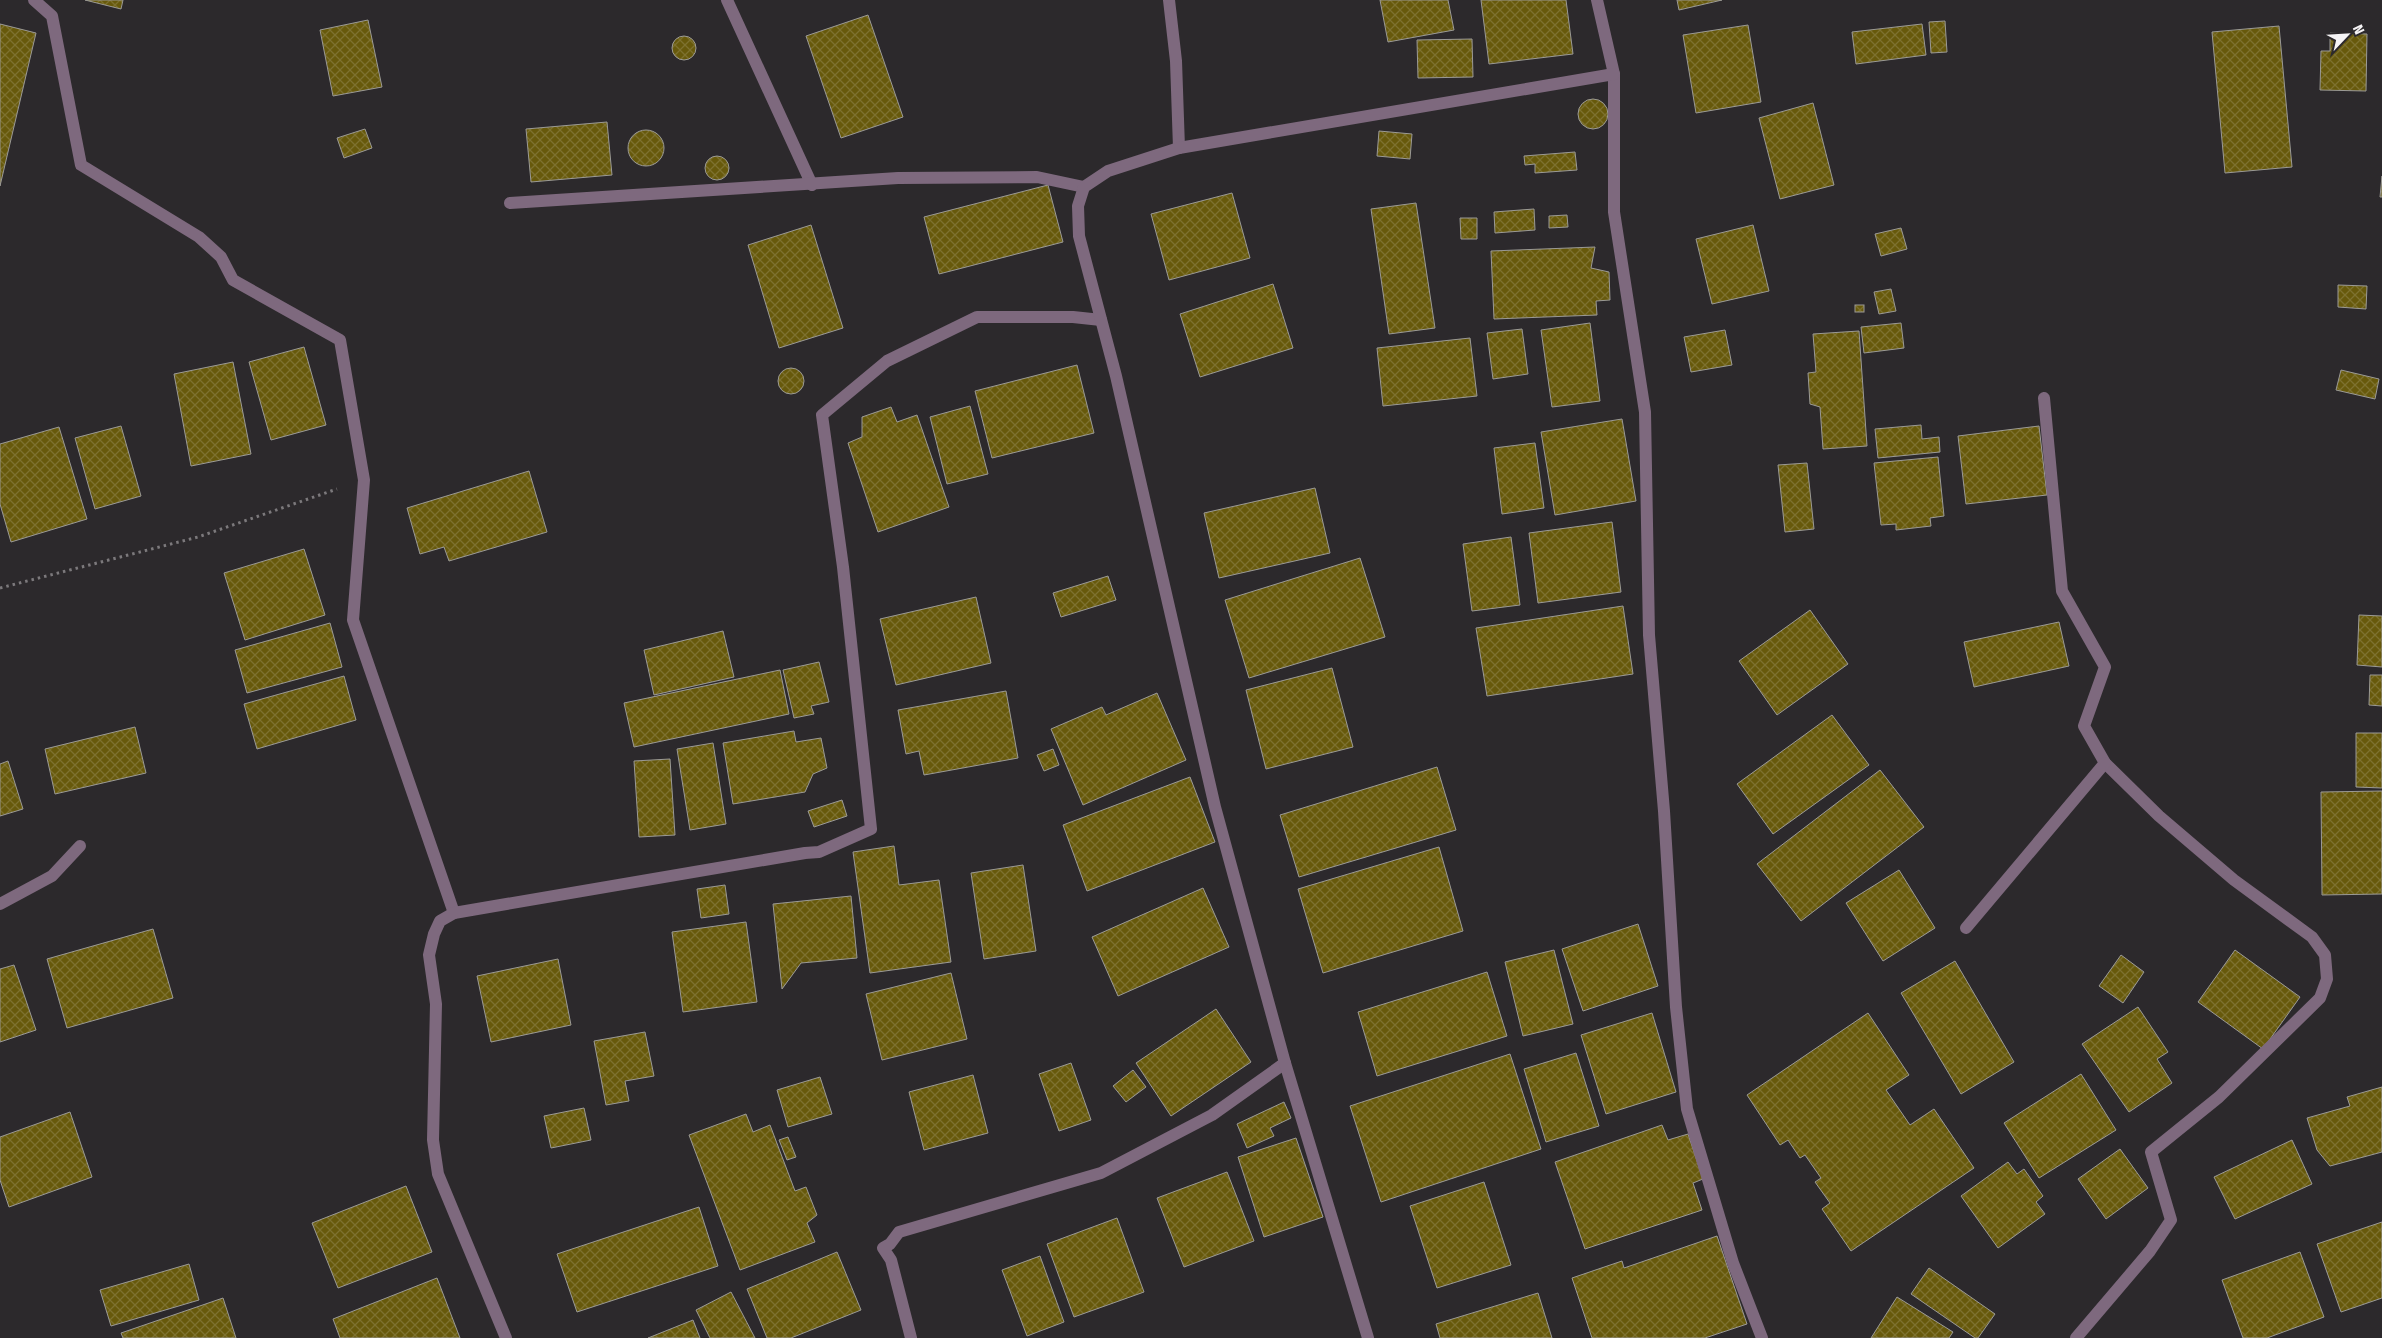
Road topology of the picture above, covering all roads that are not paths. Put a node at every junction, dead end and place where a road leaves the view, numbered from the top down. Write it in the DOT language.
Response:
graph roads {
  1 [pos="34,0"];
  2 [pos="727,0"];
  3 [pos="1169,0"];
  4 [pos="1597,0"];
  5 [pos="1614,74"];
  6 [pos="1179,148"];
  7 [pos="812,185"];
  8 [pos="1084,187"];
  9 [pos="510,203"];
  10 [pos="1101,320"];
  11 [pos="2044,398"];
  12 [pos="2105,763"];
  13 [pos="80,846"];
  14 [pos="0,904"];
  15 [pos="454,913"];
  16 [pos="1966,928"];
  17 [pos="1285,1063"];
  18 [pos="506,1338"];
  19 [pos="911,1338"];
  20 [pos="1368,1338"];
  21 [pos="1762,1338"];
  22 [pos="2076,1338"];
  1 -- 15 [label="street"];
  2 -- 7 [label="street"];
  3 -- 6 [label="street"];
  4 -- 5 [label="street"];
  5 -- 6 [label="street"];
  5 -- 21 [label="street"];
  6 -- 8 [label="street"];
  7 -- 8 [label="street"];
  7 -- 9 [label="street"];
  8 -- 10 [label="street"];
  10 -- 15 [label="street"];
  10 -- 17 [label="street"];
  11 -- 12 [label="street"];
  12 -- 16 [label="street"];
  12 -- 22 [label="street"];
  13 -- 14 [label="street"];
  15 -- 18 [label="street"];
  17 -- 19 [label="street"];
  17 -- 20 [label="street"];
}
